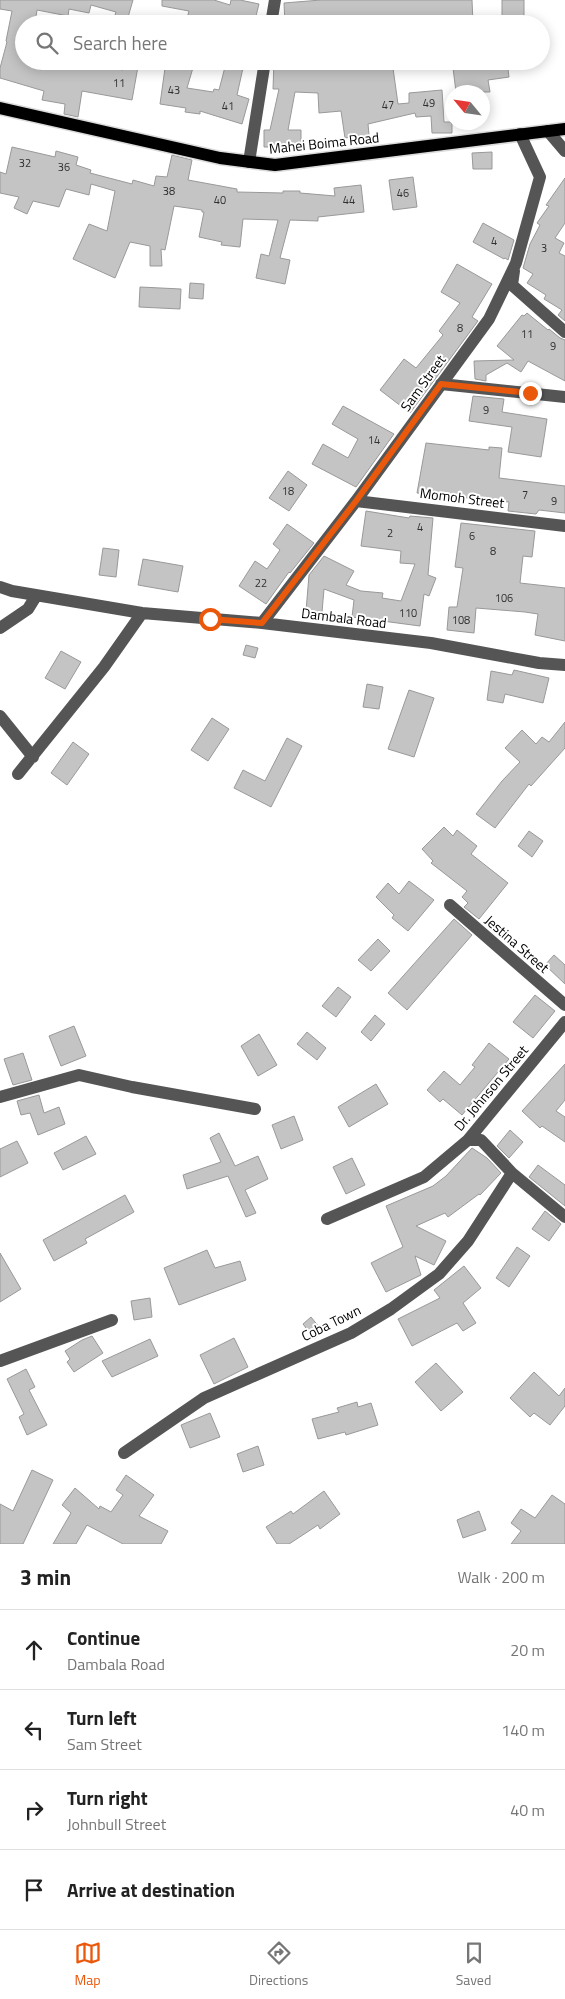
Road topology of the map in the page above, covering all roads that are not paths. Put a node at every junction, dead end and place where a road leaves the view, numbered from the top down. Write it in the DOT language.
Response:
graph roads {
  1 [pos="275,0"];
  2 [pos="272,15"];
  3 [pos="264,70"];
  4 [pos="0,108"];
  5 [pos="565,129"];
  6 [pos="548,131"];
  7 [pos="520,134"];
  8 [pos="565,151"];
  9 [pos="249,162"];
  10 [pos="516,264"];
  11 [pos="565,332"];
  12 [pos="441,384"];
  13 [pos="565,397"];
  14 [pos="356,501"];
  15 [pos="565,526"];
  16 [pos="0,587"];
  17 [pos="36,596"];
  18 [pos="142,613"];
  19 [pos="262,623"];
  20 [pos="0,628"];
  21 [pos="565,665"];
  22 [pos="0,716"];
  23 [pos="33,757"];
  24 [pos="18,774"];
  25 [pos="450,905"];
  26 [pos="565,1005"];
  27 [pos="565,1022"];
  28 [pos="0,1097"];
  29 [pos="255,1109"];
  30 [pos="468,1140"];
  31 [pos="512,1173"];
  32 [pos="327,1218"];
  33 [pos="565,1218"];
  34 [pos="112,1320"];
  35 [pos="0,1361"];
  36 [pos="124,1453"];
  1 -- 2 [label="street"];
  3 -- 9 [label="street"];
  4 -- 9 [label="main road, Mahei Boima Road"];
  5 -- 6 [label="main road, Mahei Boima Road"];
  6 -- 7 [label="main road, Mahei Boima Road"];
  6 -- 8 [label="street"];
  7 -- 9 [label="main road, Mahei Boima Road"];
  7 -- 10 [label="street, Sam Street"];
  10 -- 11 [label="street"];
  10 -- 12 [label="street, Sam Street"];
  12 -- 13 [label="street"];
  12 -- 14 [label="street, Sam Street"];
  14 -- 15 [label="street, Momoh Street"];
  14 -- 19 [label="street, Sam Street"];
  16 -- 17 [label="street, Dambala Road"];
  17 -- 18 [label="street, Dambala Road"];
  17 -- 20 [label="street"];
  18 -- 19 [label="street, Dambala Road"];
  18 -- 23 [label="street"];
  19 -- 21 [label="street, Dambala Road"];
  22 -- 23 [label="street"];
  23 -- 24 [label="street"];
  25 -- 26 [label="street, Jestina Street"];
  27 -- 30 [label="street, Dr. Johnson Street"];
  28 -- 29 [label="street"];
  30 -- 31 [label="street"];
  30 -- 32 [label="street, Dr. Johnson Street"];
  31 -- 33 [label="street"];
  31 -- 36 [label="street, Coba Town"];
  34 -- 35 [label="street"];
}
